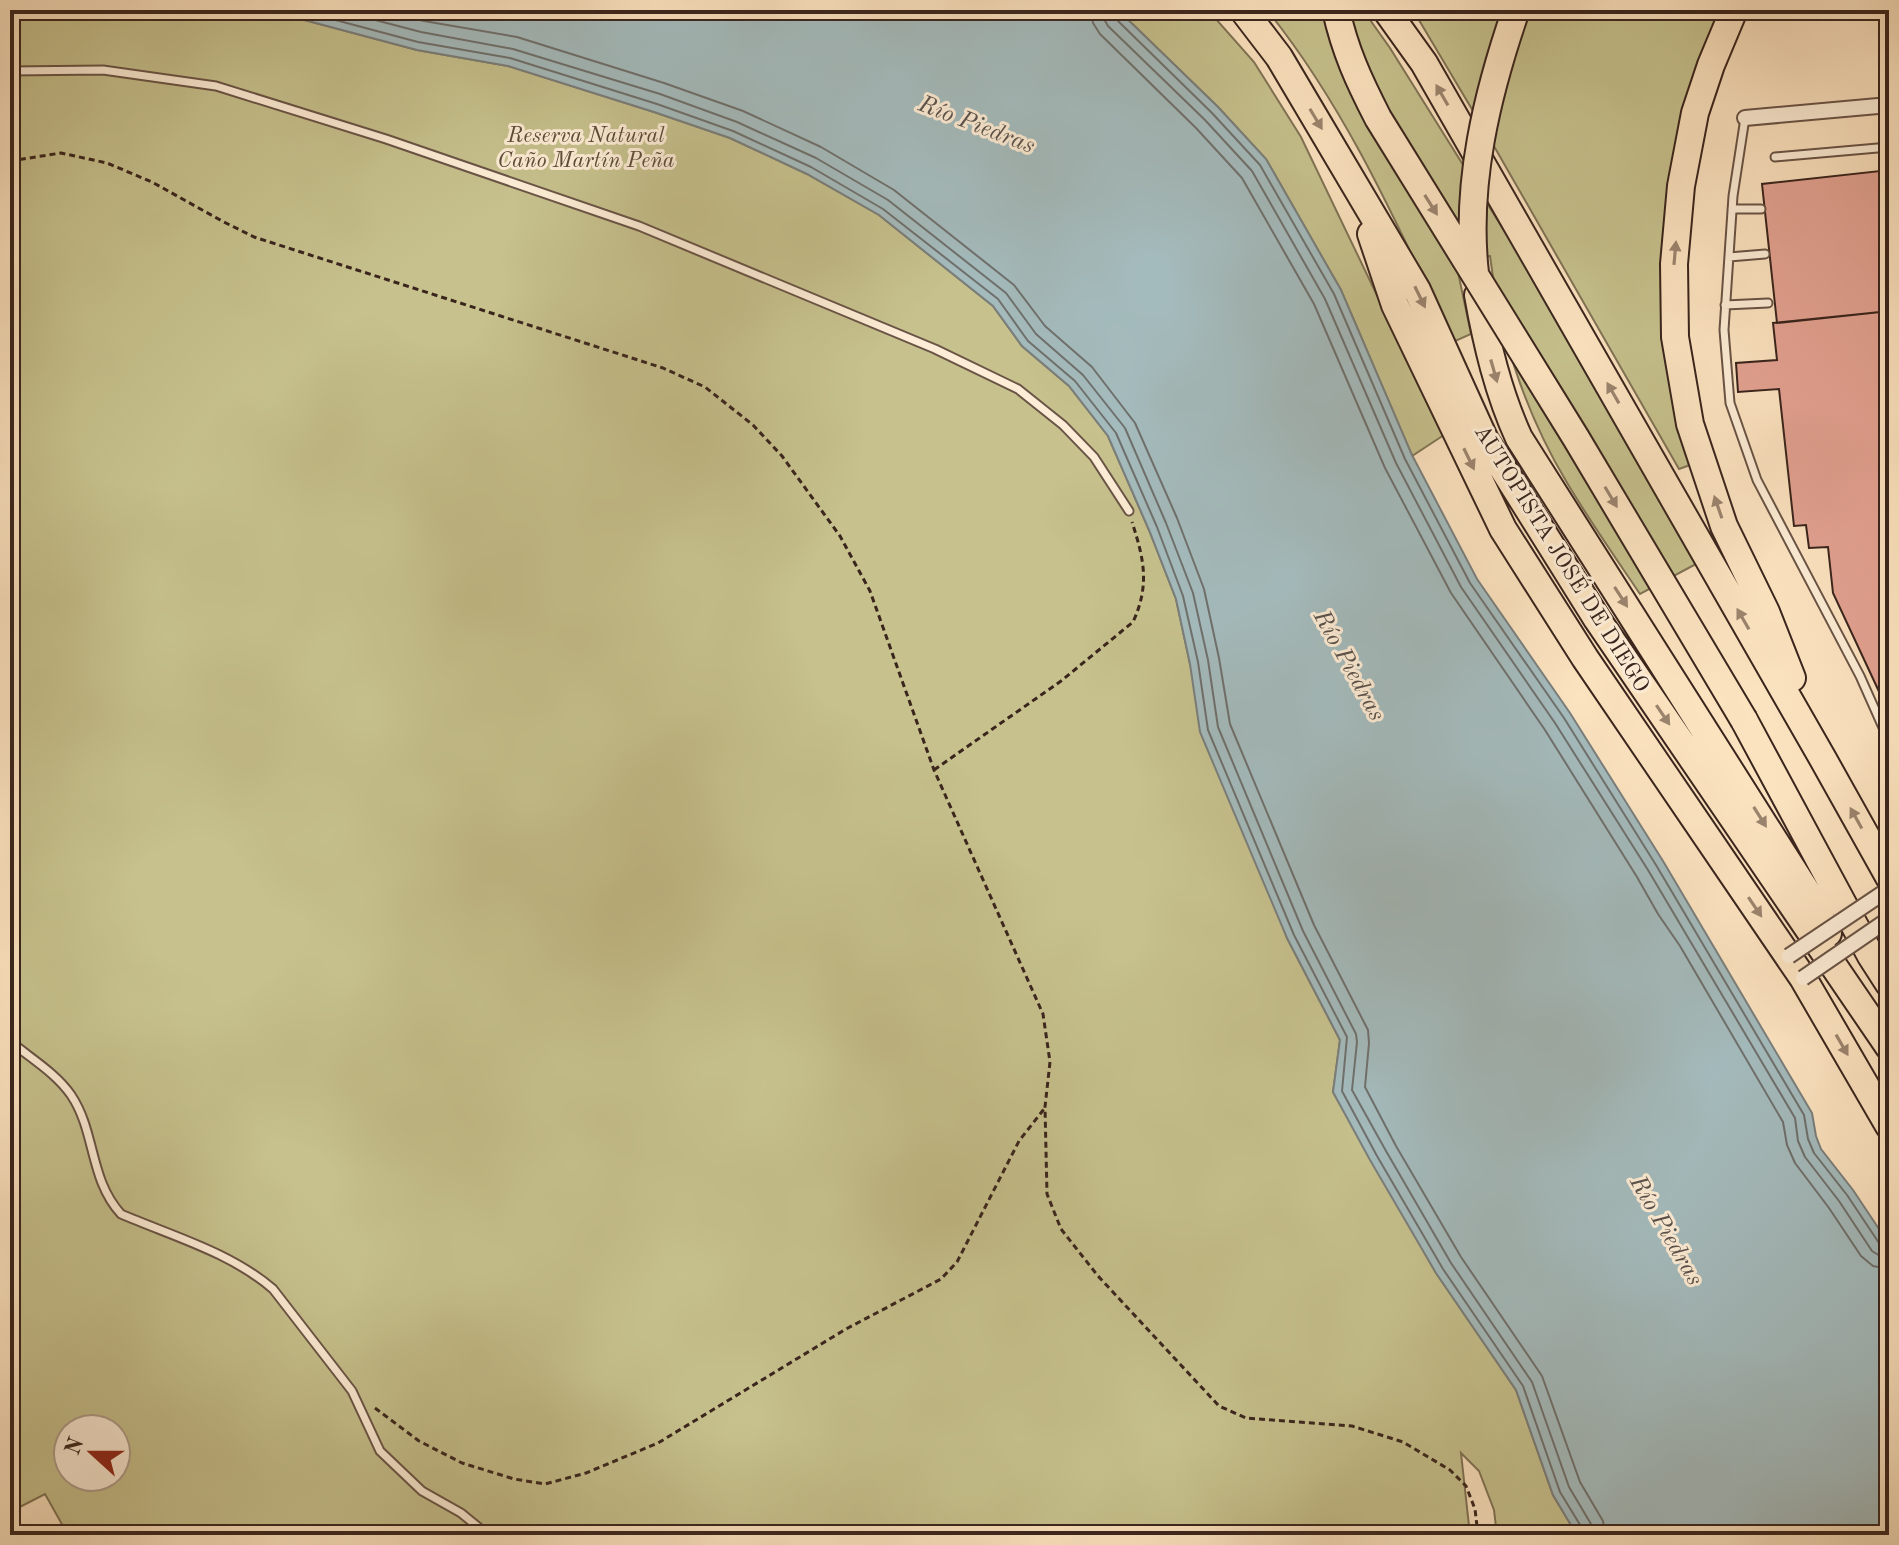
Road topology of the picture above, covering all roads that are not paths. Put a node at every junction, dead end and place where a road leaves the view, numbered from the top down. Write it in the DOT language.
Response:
graph roads {
  1 [pos="1243,10"];
  2 [pos="1336,10"];
  3 [pos="1386,10"];
  4 [pos="1516,10"];
  5 [pos="1734,10"];
  6 [pos="10,71"];
  7 [pos="1889,105"];
  8 [pos="1745,118"];
  9 [pos="1889,147"];
  10 [pos="1775,157"];
  11 [pos="1353,181"];
  12 [pos="1732,209"];
  13 [pos="1761,209"];
  14 [pos="1765,254"];
  15 [pos="1729,257"];
  16 [pos="1768,303"];
  17 [pos="1725,305"];
  18 [pos="1129,511"];
  19 [pos="1889,741"];
  20 [pos="1823,759"];
  21 [pos="1889,877"];
  22 [pos="1889,889"];
  23 [pos="1889,919"];
  24 [pos="1796,967"];
  25 [pos="1889,984"];
  26 [pos="1864,1008"];
  27 [pos="10,1041"];
  28 [pos="1889,1047"];
  29 [pos="1889,1126"];
  30 [pos="488,1535"];
  1 -- 11 [label="highway, AUTOPISTA JOSÉ DE DIEGO, one-way"];
  2 -- 25 [label="highway, one-way, bridge"];
  20 -- 3 [label="highway, one-way"];
  4 -- 26 [label="highway, one-way, bridge"];
  20 -- 5 [label="highway, one-way"];
  6 -- 18 [label="lane"];
  7 -- 8 [label="street"];
  8 -- 12 [label="lane"];
  9 -- 10 [label="lane"];
  11 -- 24 [label="highway, one-way"];
  11 -- 26 [label="highway, AUTOPISTA JOSÉ DE DIEGO, one-way"];
  12 -- 13 [label="lane"];
  12 -- 15 [label="lane"];
  14 -- 15 [label="lane"];
  15 -- 17 [label="lane"];
  16 -- 17 [label="lane"];
  17 -- 19 [label="lane"];
  21 -- 20 [label="highway, one-way"];
  22 -- 24 [label="street, bridge"];
  23 -- 24 [label="street, bridge"];
  24 -- 29 [label="highway, one-way"];
  26 -- 28 [label="highway, AUTOPISTA JOSÉ DE DIEGO"];
  27 -- 30 [label="lane"];
}
